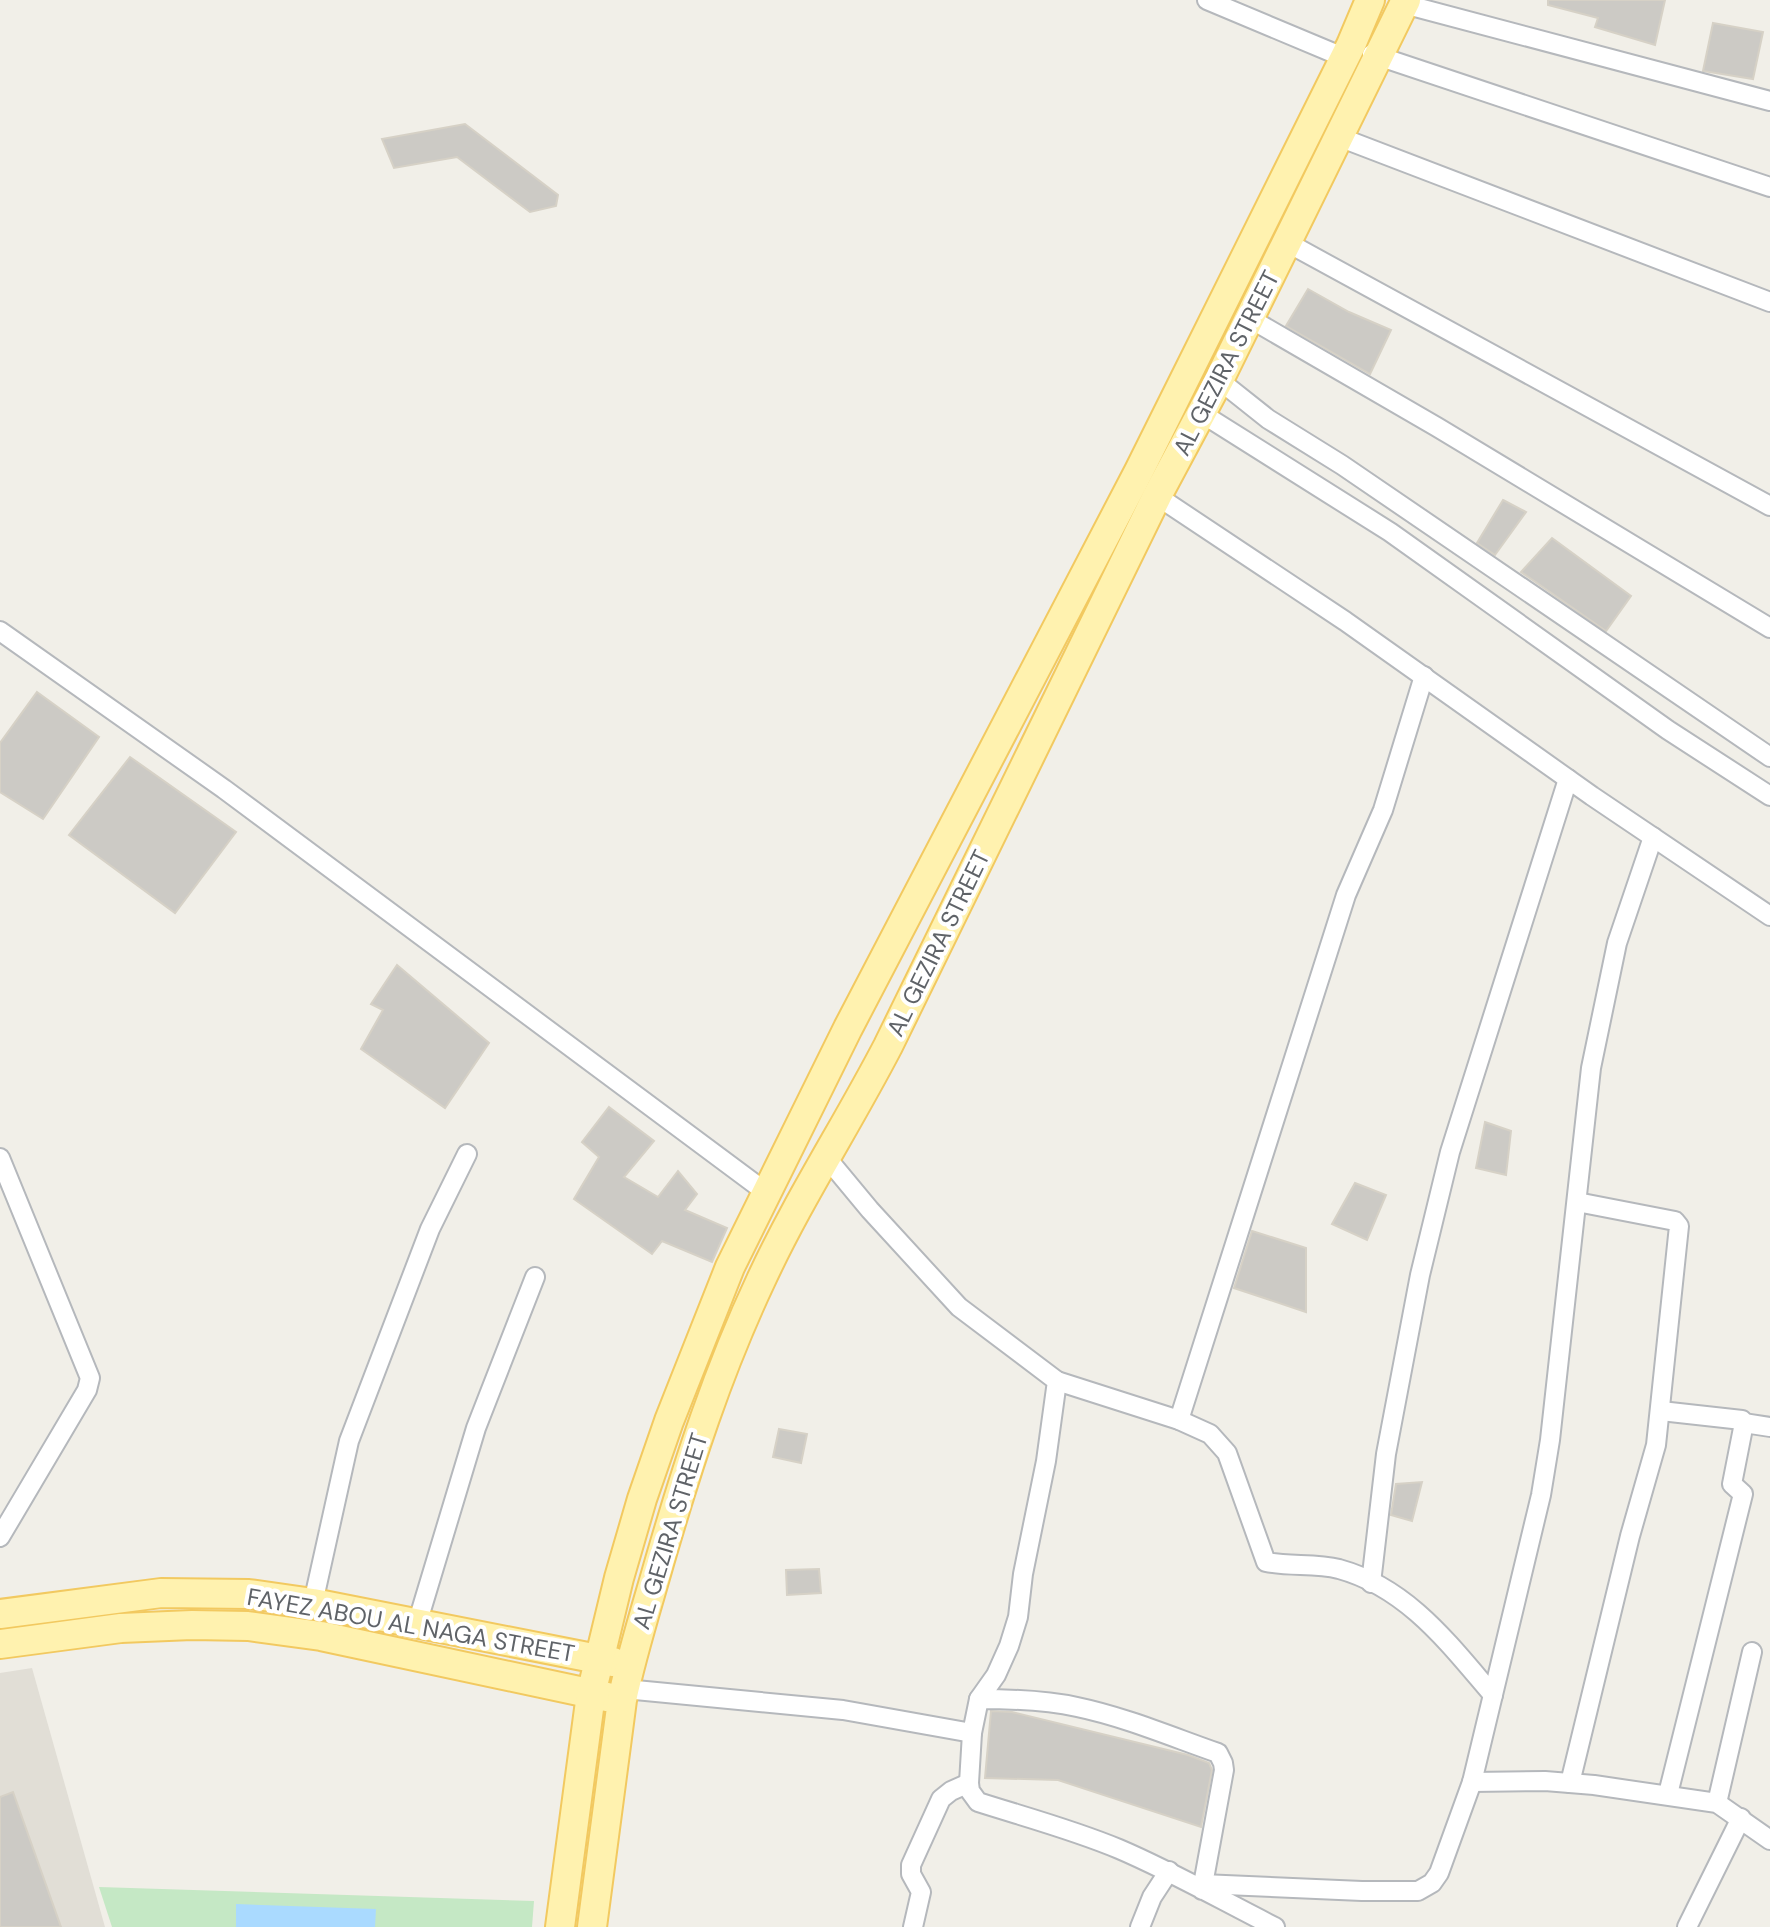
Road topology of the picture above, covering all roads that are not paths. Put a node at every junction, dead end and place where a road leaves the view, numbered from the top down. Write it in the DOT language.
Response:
graph roads {
  1 [pos="1207,0"];
  2 [pos="1370,0"];
  3 [pos="1405,2"];
  4 [pos="1347,51"];
  5 [pos="1379,57"];
  6 [pos="1770,101"];
  7 [pos="1339,137"];
  8 [pos="1770,187"];
  9 [pos="1288,243"];
  10 [pos="1770,302"];
  11 [pos="1249,318"];
  12 [pos="1219,380"];
  13 [pos="1201,413"];
  14 [pos="1152,490"];
  15 [pos="1770,506"];
  16 [pos="1770,628"];
  17 [pos="0,631"];
  18 [pos="1424,676"];
  19 [pos="1770,757"];
  20 [pos="1568,779"];
  21 [pos="1770,796"];
  22 [pos="1653,837"];
  23 [pos="1770,916"];
  24 [pos="848,1028"];
  25 [pos="888,1046"];
  26 [pos="467,1154"];
  27 [pos="826,1157"];
  28 [pos="0,1158"];
  29 [pos="767,1193"];
  30 [pos="1577,1202"];
  31 [pos="535,1277"];
  32 [pos="1057,1381"];
  33 [pos="1661,1411"];
  34 [pos="1179,1420"];
  35 [pos="1744,1423"];
  36 [pos="1770,1427"];
  37 [pos="0,1537"];
  38 [pos="1371,1583"];
  39 [pos="313,1603"];
  40 [pos="46,1606"];
  41 [pos="0,1614"];
  42 [pos="417,1624"];
  43 [pos="50,1635"];
  44 [pos="0,1644"];
  45 [pos="1752,1652"];
  46 [pos="598,1659"];
  47 [pos="626,1685"];
  48 [pos="591,1694"];
  49 [pos="1493,1695"];
  50 [pos="979,1699"];
  51 [pos="972,1733"];
  52 [pos="1472,1782"];
  53 [pos="969,1783"];
  54 [pos="1570,1783"];
  55 [pos="1668,1794"];
  56 [pos="1717,1803"];
  57 [pos="1741,1818"];
  58 [pos="1770,1840"];
  59 [pos="1169,1871"];
  60 [pos="1202,1887"];
  61 [pos="560,1927"];
  62 [pos="592,1927"];
  63 [pos="913,1927"];
  64 [pos="1140,1927"];
  65 [pos="1275,1927"];
  66 [pos="1687,1927"];
  1 -- 4 [label="street"];
  2 -- 4 [label="main road, AL GEZIRA STREET"];
  3 -- 5 [label="main road, AL GEZIRA STREET"];
  3 -- 6 [label="street"];
  4 -- 5 [label="street"];
  4 -- 14 [label="main road, AL GEZIRA STREET"];
  5 -- 7 [label="main road, AL GEZIRA STREET"];
  5 -- 8 [label="street"];
  7 -- 9 [label="main road, AL GEZIRA STREET"];
  7 -- 10 [label="street"];
  9 -- 11 [label="main road, AL GEZIRA STREET"];
  9 -- 15 [label="street"];
  11 -- 12 [label="main road, AL GEZIRA STREET"];
  11 -- 16 [label="street"];
  12 -- 13 [label="main road, AL GEZIRA STREET"];
  12 -- 19 [label="street"];
  13 -- 14 [label="main road, AL GEZIRA STREET"];
  13 -- 21 [label="street"];
  14 -- 18 [label="street"];
  14 -- 24 [label="main road, AL GEZIRA STREET"];
  14 -- 25 [label="main road, AL GEZIRA STREET"];
  17 -- 29 [label="street"];
  18 -- 20 [label="street"];
  18 -- 34 [label="street"];
  20 -- 22 [label="street"];
  20 -- 38 [label="street"];
  22 -- 23 [label="street"];
  22 -- 30 [label="street"];
  24 -- 25 [label="main road"];
  24 -- 29 [label="main road, AL GEZIRA STREET"];
  25 -- 27 [label="main road, AL GEZIRA STREET"];
  26 -- 39 [label="street"];
  27 -- 32 [label="street"];
  27 -- 47 [label="main road, AL GEZIRA STREET"];
  28 -- 37 [label="street"];
  29 -- 46 [label="main road, AL GEZIRA STREET"];
  30 -- 33 [label="street"];
  30 -- 49 [label="street"];
  31 -- 42 [label="street"];
  32 -- 34 [label="street"];
  32 -- 50 [label="street"];
  33 -- 35 [label="street"];
  33 -- 54 [label="street"];
  34 -- 38 [label="street"];
  35 -- 36 [label="street"];
  35 -- 55 [label="street"];
  38 -- 49 [label="street"];
  39 -- 40 [label="main road, FAYEZ ABOU AL NAGA STREET"];
  39 -- 42 [label="main road, FAYEZ ABOU AL NAGA STREET"];
  40 -- 41 [label="main road, FAYEZ ABOU AL NAGA STREET"];
  40 -- 43 [label="main road"];
  42 -- 46 [label="main road, FAYEZ ABOU AL NAGA STREET"];
  43 -- 44 [label="main road, FAYEZ ABOU AL NAGA STREET"];
  43 -- 48 [label="main road, FAYEZ ABOU AL NAGA STREET"];
  45 -- 56 [label="street"];
  46 -- 47 [label="main road, FAYEZ ABOU AL NAGA STREET"];
  46 -- 48 [label="main road, AL GEZIRA STREET"];
  47 -- 48 [label="main road, FAYEZ ABOU AL NAGA STREET"];
  47 -- 51 [label="street"];
  47 -- 62 [label="main road, AL GEZIRA STREET"];
  48 -- 61 [label="main road, AL GEZIRA STREET"];
  49 -- 52 [label="street"];
  50 -- 51 [label="street"];
  50 -- 60 [label="street"];
  51 -- 53 [label="street"];
  52 -- 54 [label="street"];
  52 -- 60 [label="street"];
  53 -- 59 [label="street"];
  53 -- 63 [label="street"];
  54 -- 55 [label="street"];
  55 -- 56 [label="street"];
  56 -- 57 [label="street"];
  57 -- 58 [label="street"];
  57 -- 66 [label="street"];
  59 -- 60 [label="street"];
  59 -- 64 [label="street"];
  60 -- 65 [label="street"];
}
